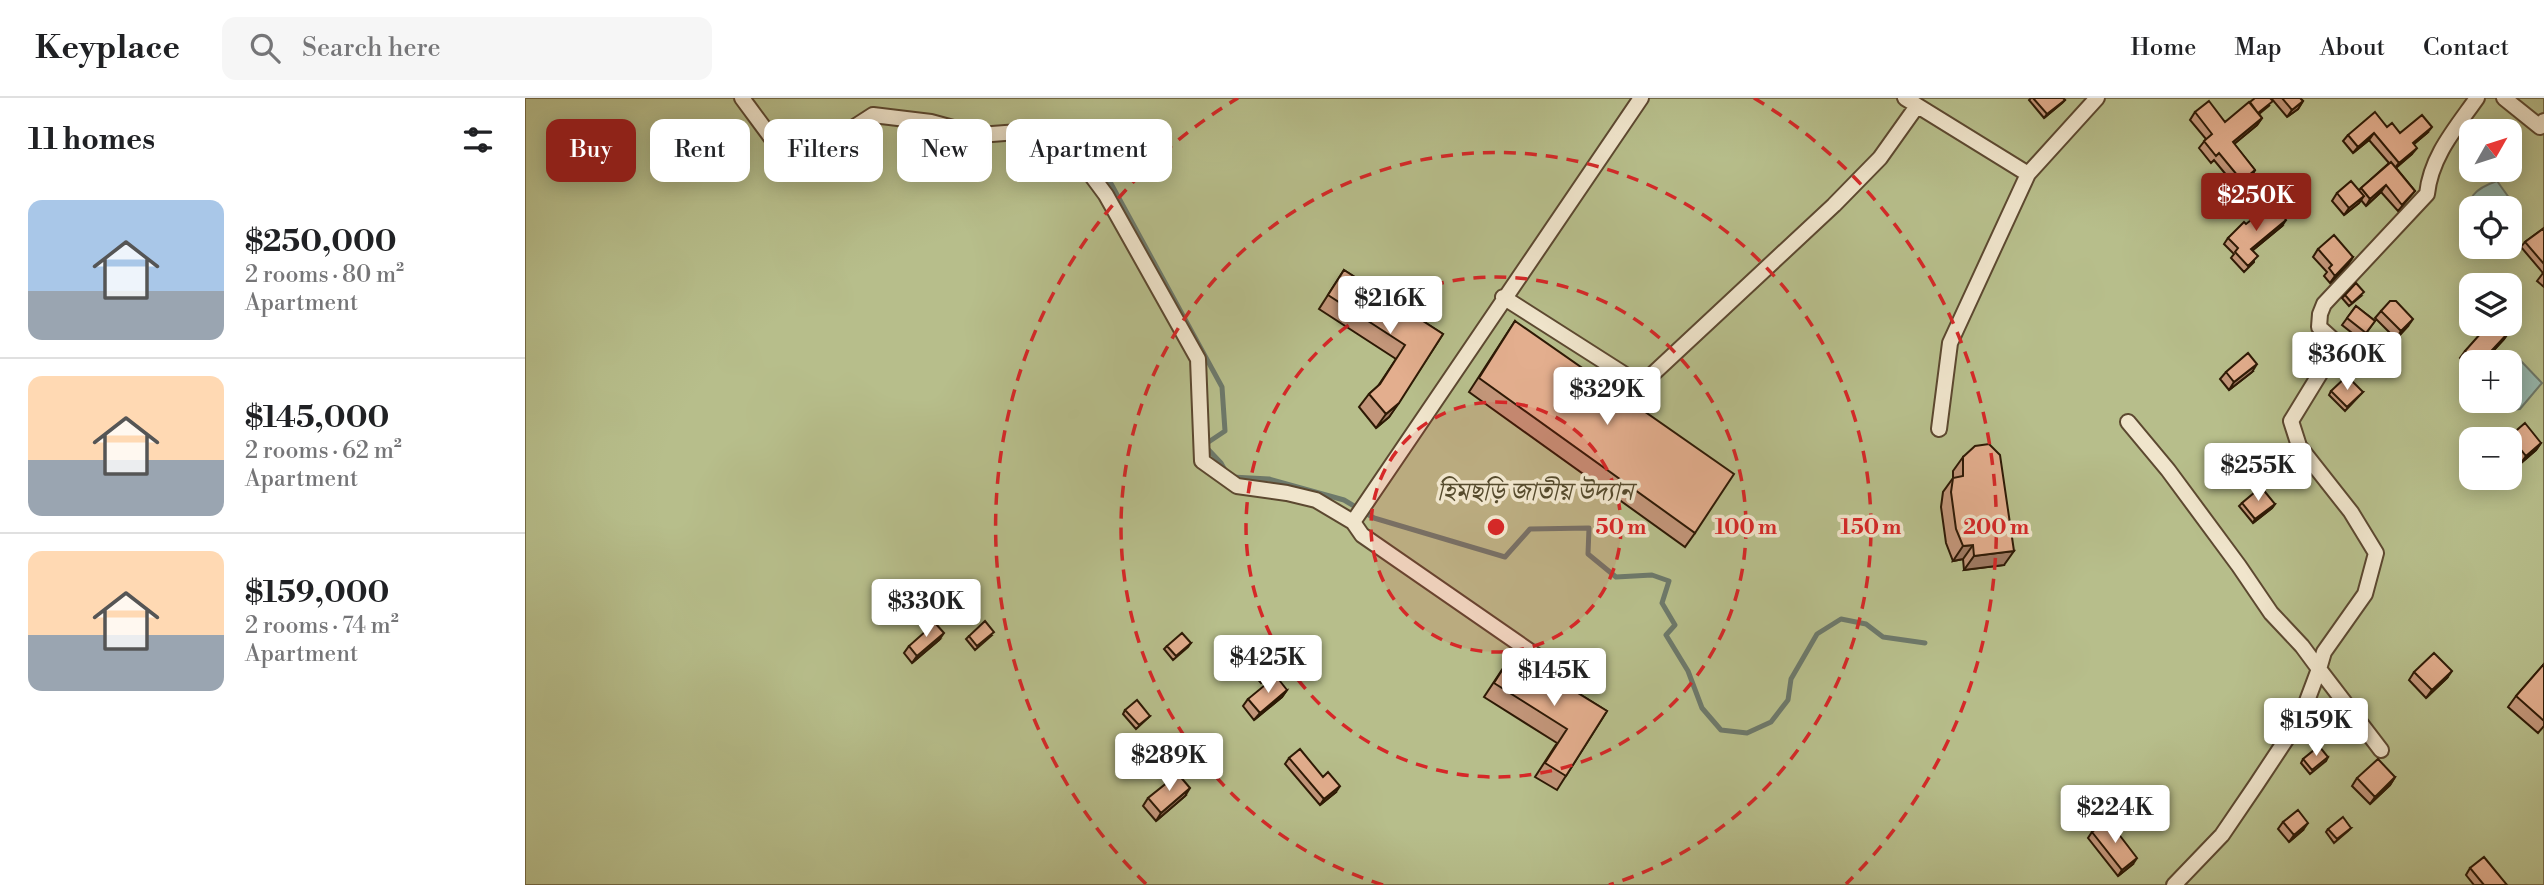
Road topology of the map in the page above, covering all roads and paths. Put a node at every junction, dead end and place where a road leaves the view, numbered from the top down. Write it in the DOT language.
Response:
graph roads {
  1 [pos="742,98"];
  2 [pos="1640,98"];
  3 [pos="2097,98"];
  4 [pos="2477,98"];
  5 [pos="2504,98"];
  6 [pos="1911,102"];
  7 [pos="2544,121"];
  8 [pos="2028,174"];
  9 [pos="1503,297"];
  10 [pos="2127,422"];
  11 [pos="1939,429"];
  12 [pos="1353,522"];
  13 [pos="2319,669"];
  14 [pos="1557,670"];
  15 [pos="2381,750"];
  16 [pos="2174,885"];
  1 -- 12 [label="street"];
  2 -- 9 [label="street"];
  3 -- 8 [label="street"];
  4 -- 13 [label="street"];
  5 -- 7 [label="street"];
  6 -- 8 [label="street"];
  6 -- 9 [label="street"];
  8 -- 11 [label="street"];
  9 -- 12 [label="street"];
  10 -- 13 [label="street"];
  12 -- 14 [label="street"];
  13 -- 15 [label="street"];
  13 -- 16 [label="street"];
}
